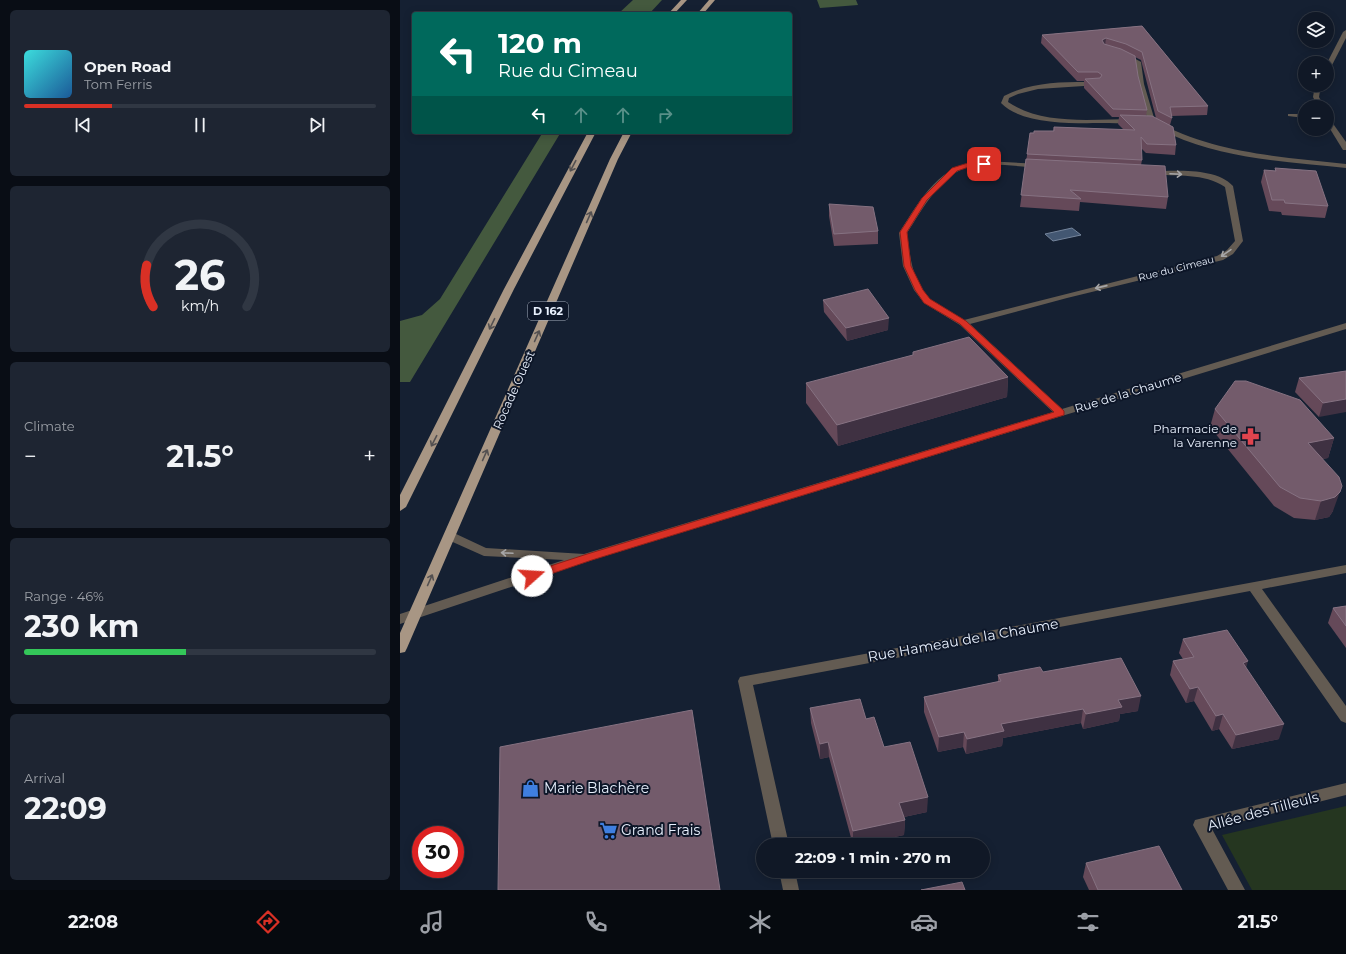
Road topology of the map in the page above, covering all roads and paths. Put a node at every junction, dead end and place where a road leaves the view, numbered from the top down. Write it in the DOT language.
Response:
graph roads {
  1 [pos="684,0"];
  2 [pos="712,0"];
  3 [pos="673,12"];
  4 [pos="702,12"];
  5 [pos="1346,32"];
  6 [pos="1117,52"];
  7 [pos="1334,56"];
  8 [pos="1097,84"];
  9 [pos="1290,116"];
  10 [pos="1298,116"];
  11 [pos="1152,122"];
  12 [pos="1334,130"];
  13 [pos="591,134"];
  14 [pos="627,134"];
  15 [pos="1346,148"];
  16 [pos="1346,166"];
  17 [pos="1051,167"];
  18 [pos="1146,172"];
  19 [pos="963,323"];
  20 [pos="1346,326"];
  21 [pos="1060,413"];
  22 [pos="400,507"];
  23 [pos="450,536"];
  24 [pos="588,557"];
  25 [pos="1346,570"];
  26 [pos="1254,587"];
  27 [pos="415,615"];
  28 [pos="400,619"];
  29 [pos="400,648"];
  30 [pos="1346,717"];
  31 [pos="1346,789"];
  32 [pos="780,838"];
  33 [pos="788,878"];
  34 [pos="791,890"];
  35 [pos="1237,890"];
  1 -- 3 [label="main road"];
  2 -- 4 [label="main road"];
  5 -- 7 [label="street"];
  6 -- 11 [label="street"];
  8 -- 11 [label="street"];
  9 -- 10 [label="street"];
  11 -- 16 [label="street"];
  12 -- 15 [label="street"];
  13 -- 22 [label="main road, one-way"];
  23 -- 14 [label="main road, Rocade Ouest / D 162, one-way"];
  17 -- 19 [label="street"];
  18 -- 19 [label="street, Rue du Cimeau, one-way"];
  19 -- 21 [label="street"];
  20 -- 21 [label="street, Rue de la Chaume"];
  21 -- 24 [label="street, Rue de la Chaume"];
  24 -- 23 [label="street, Rue de la Chaume, one-way"];
  27 -- 23 [label="main road, Rocade Ouest / D 162, one-way"];
  24 -- 27 [label="street, Rue de la Chaume"];
  25 -- 26 [label="street, Rue Hameau de la Chaume"];
  26 -- 30 [label="street"];
  26 -- 32 [label="street, Rue Hameau de la Chaume"];
  27 -- 28 [label="street, Rue de la Chaume"];
  27 -- 29 [label="main road, Rocade Ouest / D 162"];
  31 -- 35 [label="street, Allée des Tilleuls"];
  33 -- 34 [label="street"];
}
